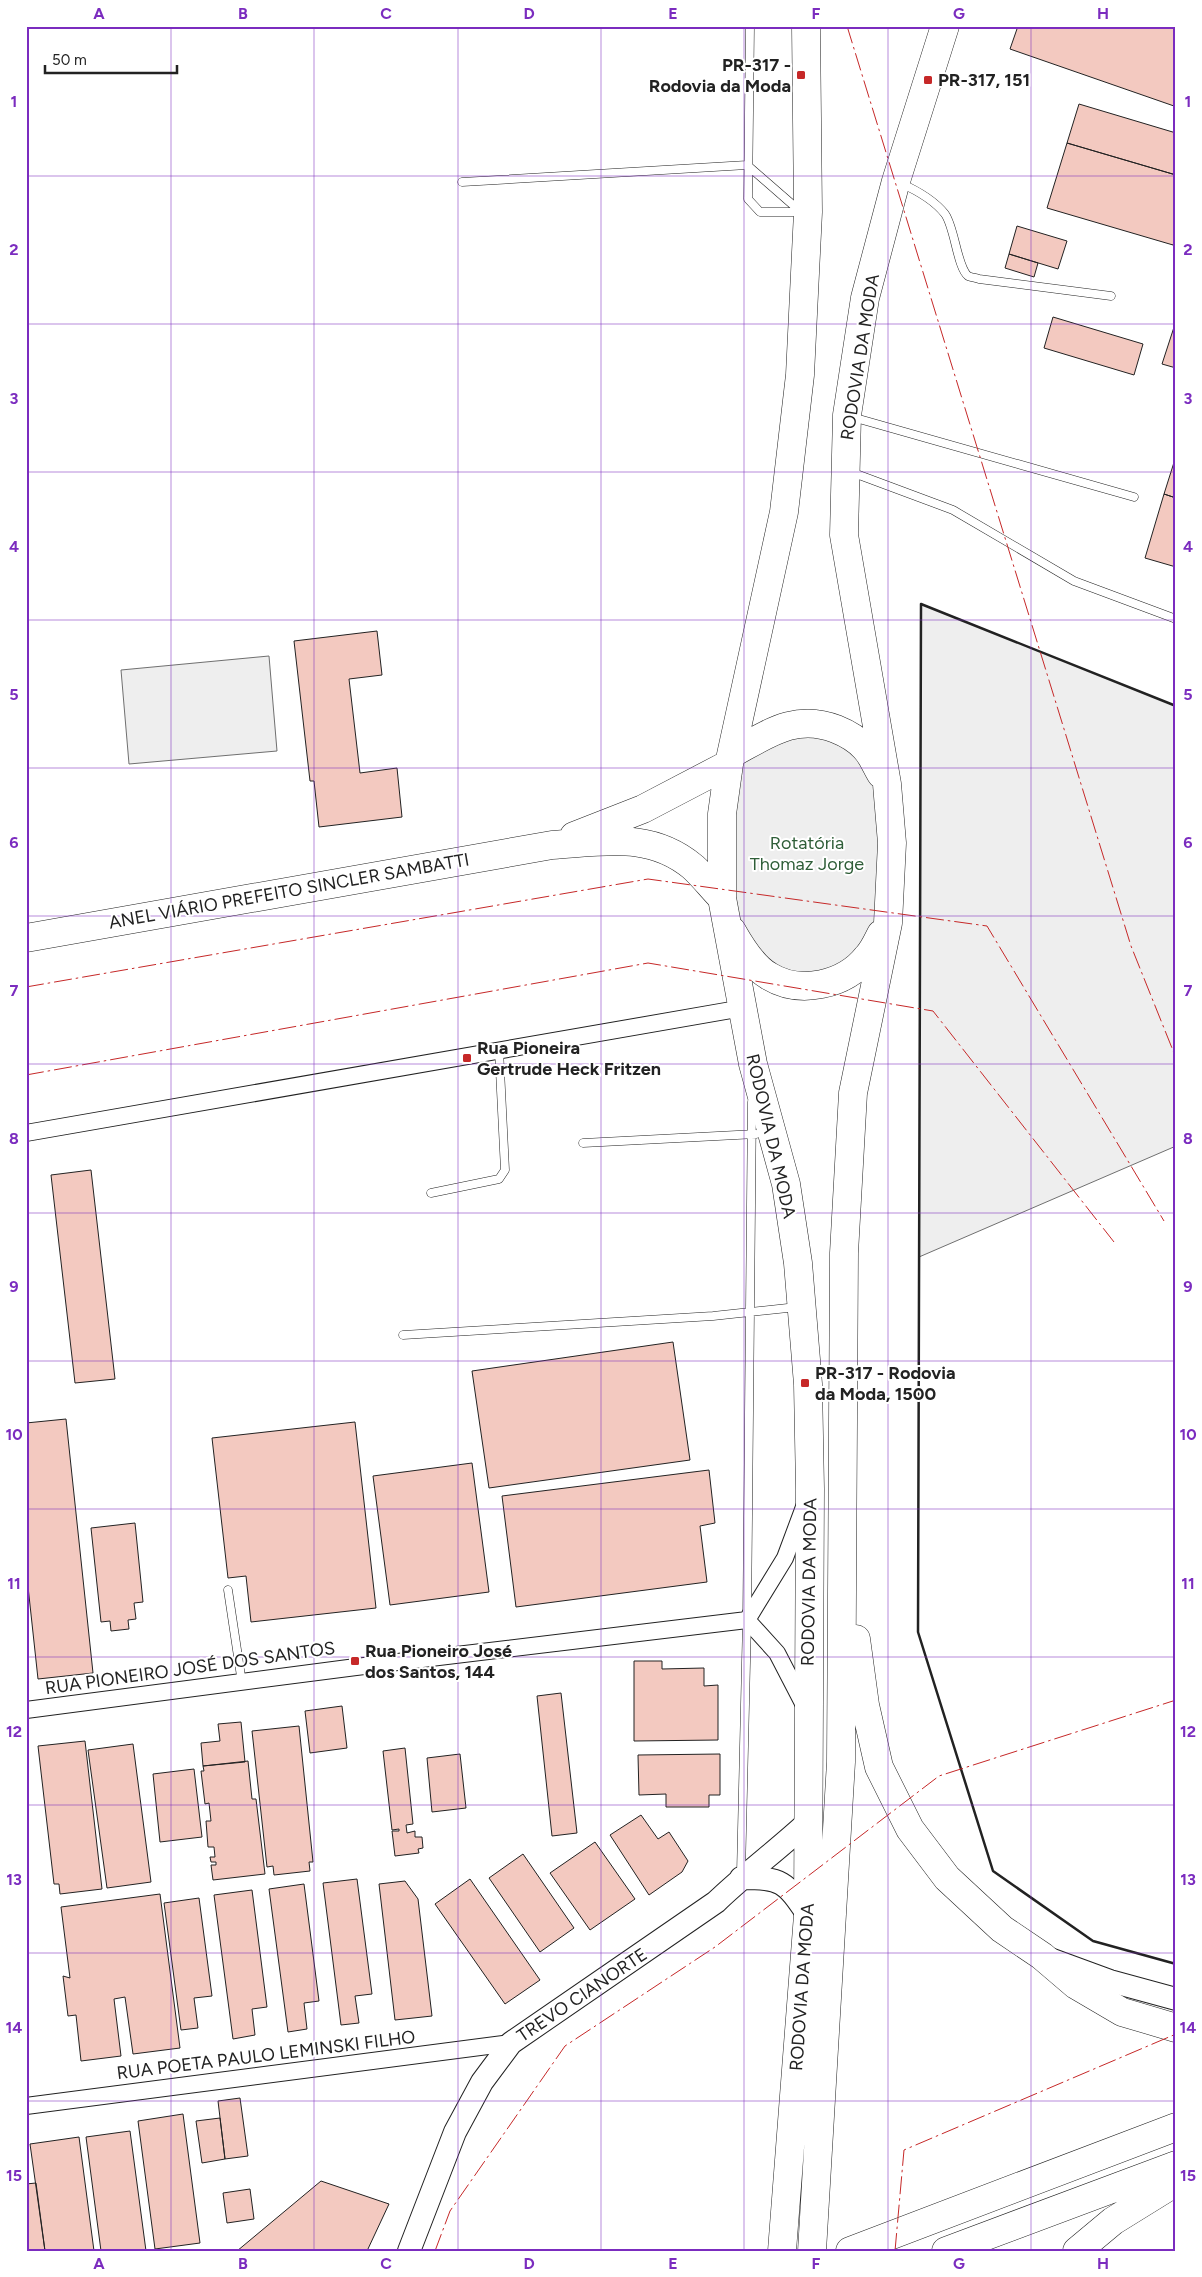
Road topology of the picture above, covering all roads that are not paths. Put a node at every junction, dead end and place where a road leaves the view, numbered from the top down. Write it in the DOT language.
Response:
graph roads {
  1 [pos="750,26"];
  2 [pos="806,26"];
  3 [pos="945,26"];
  4 [pos="747,165"];
  5 [pos="896,181"];
  6 [pos="462,182"];
  7 [pos="804,212"];
  8 [pos="1111,296"];
  9 [pos="847,416"];
  10 [pos="844,469"];
  11 [pos="1134,497"];
  12 [pos="1176,619"];
  13 [pos="731,758"];
  14 [pos="887,784"];
  15 [pos="552,845"];
  16 [pos="724,910"];
  17 [pos="888,924"];
  18 [pos="26,938"];
  19 [pos="743,1008"];
  20 [pos="499,1050"];
  21 [pos="26,1133"];
  22 [pos="762,1133"];
  23 [pos="583,1143"];
  24 [pos="431,1193"];
  25 [pos="802,1306"];
  26 [pos="750,1313"];
  27 [pos="403,1335"];
  28 [pos="810,1489"];
  29 [pos="842,1534"];
  30 [pos="228,1590"];
  31 [pos="747,1620"];
  32 [pos="242,1683"];
  33 [pos="26,1710"];
  34 [pos="808,1713"];
  35 [pos="810,1820"];
  36 [pos="741,1878"];
  37 [pos="808,1915"];
  38 [pos="1042,1956"];
  39 [pos="1176,1998"];
  40 [pos="1176,2028"];
  41 [pos="510,2043"];
  42 [pos="26,2106"];
  43 [pos="1176,2127"];
  44 [pos="1176,2165"];
  45 [pos="1176,2182"];
  46 [pos="410,2251"];
  47 [pos="782,2251"];
  48 [pos="812,2251"];
  49 [pos="850,2251"];
  50 [pos="946,2251"];
  51 [pos="1077,2251"];
  1 -- 4 [label="lane"];
  2 -- 7 [label="highway"];
  3 -- 5 [label="highway, RODOVIA DA MODA"];
  4 -- 6 [label="lane"];
  4 -- 7 [label="lane"];
  4 -- 7 [label="lane"];
  5 -- 8 [label="lane"];
  5 -- 9 [label="highway, RODOVIA DA MODA"];
  7 -- 13 [label="highway"];
  9 -- 10 [label="highway, RODOVIA DA MODA"];
  9 -- 11 [label="lane"];
  10 -- 12 [label="lane"];
  10 -- 14 [label="highway, RODOVIA DA MODA"];
  13 -- 14 [label="highway, ANEL VIÁRIO PREFEITO SINCLER SAMBATTI"];
  13 -- 15 [label="highway, ANEL VIÁRIO PREFEITO SINCLER SAMBATTI"];
  13 -- 16 [label="highway"];
  14 -- 17 [label="highway"];
  15 -- 16 [label="highway, ANEL VIÁRIO PREFEITO SINCLER SAMBATTI"];
  15 -- 18 [label="highway, ANEL VIÁRIO PREFEITO SINCLER SAMBATTI"];
  16 -- 17 [label="highway, ANEL VIÁRIO PREFEITO SINCLER SAMBATTI"];
  16 -- 19 [label="highway, RODOVIA DA MODA"];
  17 -- 29 [label="highway, RODOVIA DA MODA"];
  19 -- 20 [label="street"];
  19 -- 22 [label="highway, RODOVIA DA MODA"];
  20 -- 21 [label="street"];
  20 -- 24 [label="lane"];
  22 -- 23 [label="lane"];
  22 -- 25 [label="highway, RODOVIA DA MODA"];
  22 -- 26 [label="lane"];
  25 -- 26 [label="lane"];
  25 -- 28 [label="highway, RODOVIA DA MODA"];
  26 -- 27 [label="lane"];
  26 -- 31 [label="lane"];
  28 -- 31 [label="street"];
  28 -- 34 [label="highway, RODOVIA DA MODA"];
  29 -- 38 [label="highway"];
  29 -- 48 [label="highway, RODOVIA DA MODA"];
  30 -- 32 [label="lane"];
  31 -- 32 [label="street, RUA PIONEIRO JOSÉ DOS SANTOS"];
  31 -- 34 [label="street"];
  31 -- 36 [label="lane"];
  32 -- 33 [label="street, RUA PIONEIRO JOSÉ DOS SANTOS"];
  34 -- 35 [label="highway, RODOVIA DA MODA"];
  35 -- 36 [label="street, TREVO CIANORTE"];
  35 -- 37 [label="highway, RODOVIA DA MODA"];
  36 -- 37 [label="street"];
  36 -- 41 [label="street, TREVO CIANORTE"];
  37 -- 47 [label="highway, RODOVIA DA MODA"];
  38 -- 39 [label="street"];
  38 -- 40 [label="highway"];
  41 -- 42 [label="street, RUA POETA PAULO LEMINSKI FILHO"];
  41 -- 46 [label="street, TREVO CIANORTE"];
  43 -- 49 [label="highway"];
  44 -- 50 [label="highway"];
  45 -- 51 [label="highway"];
}
